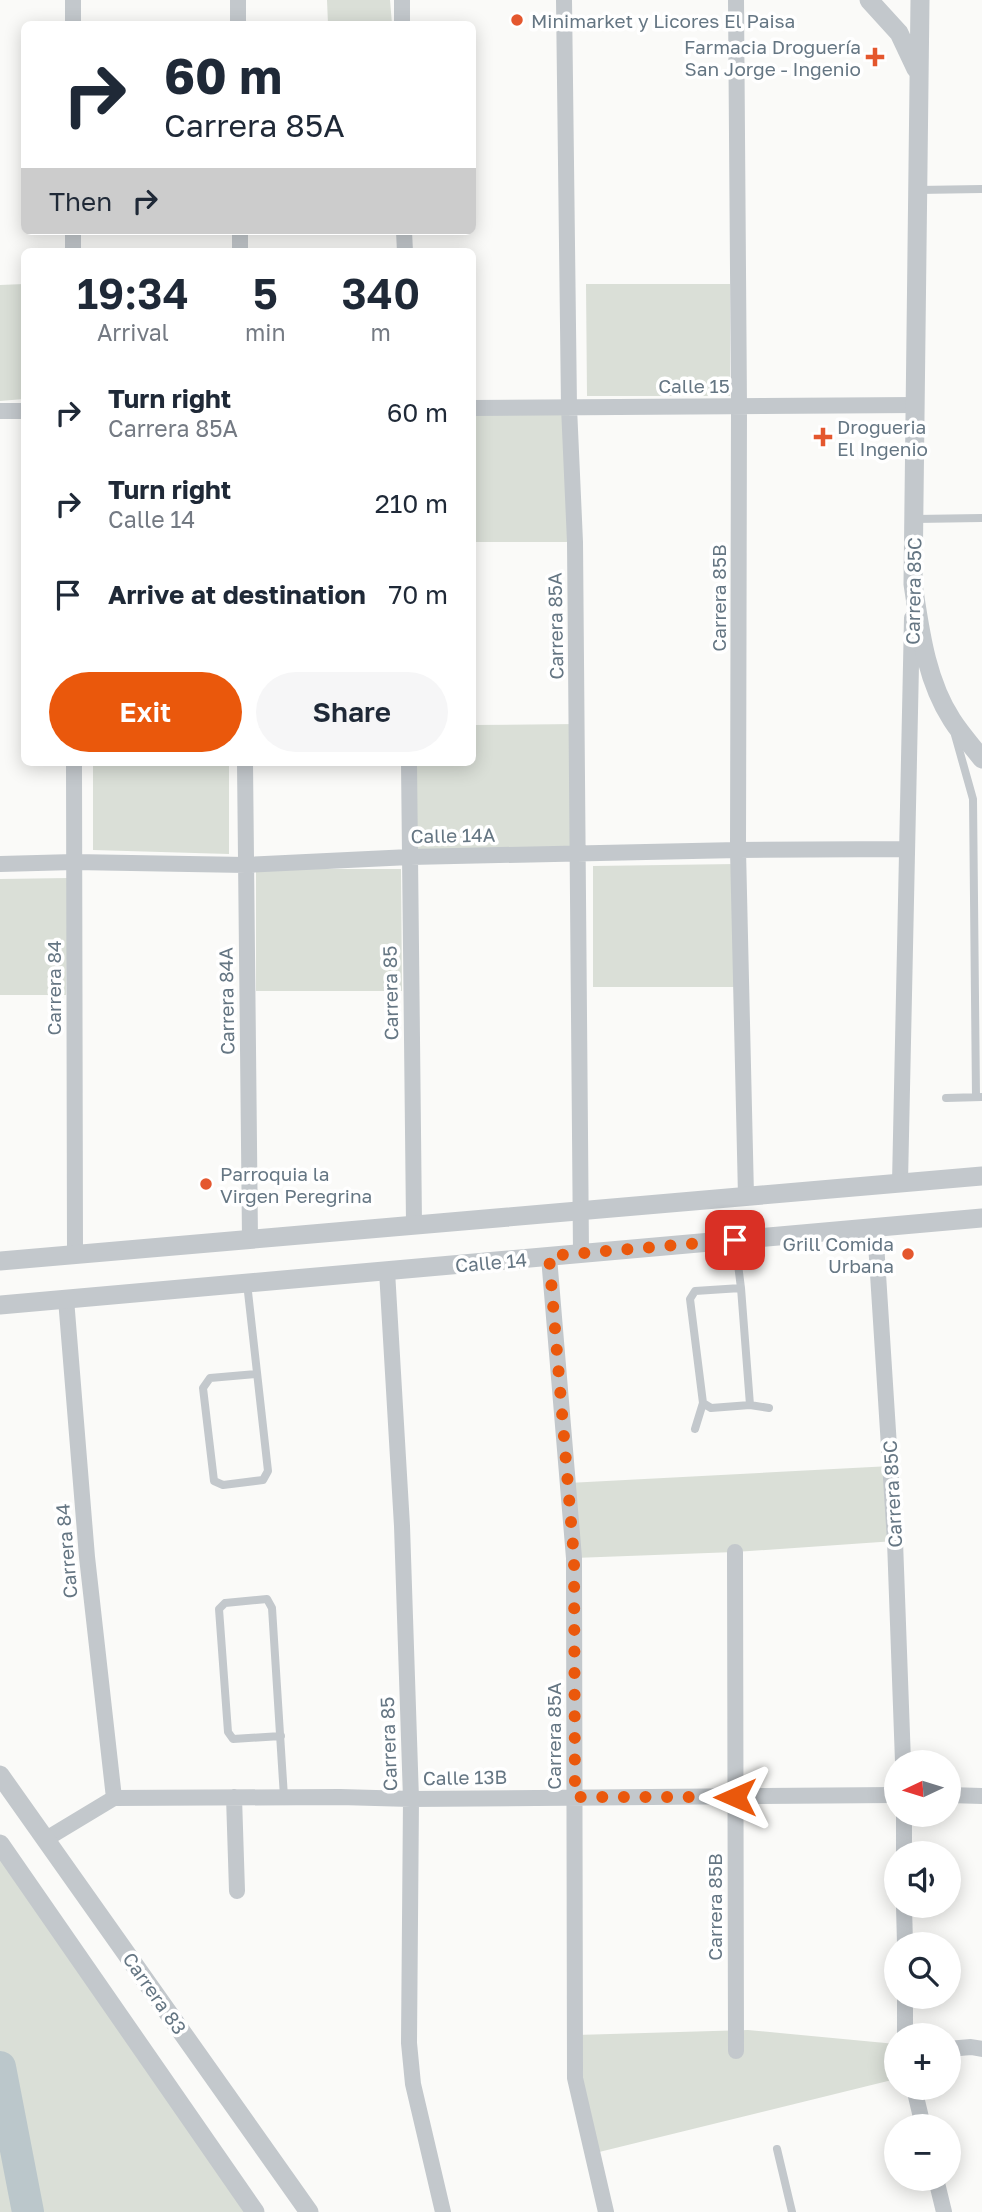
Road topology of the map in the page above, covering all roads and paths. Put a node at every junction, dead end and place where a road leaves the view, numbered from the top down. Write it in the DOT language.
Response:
graph roads {
  1 [pos="73,0"];
  2 [pos="238,0"];
  3 [pos="402,0"];
  4 [pos="564,0"];
  5 [pos="736,0"];
  6 [pos="869,0"];
  7 [pos="920,0"];
  8 [pos="73,21"];
  9 [pos="238,21"];
  10 [pos="402,21"];
  11 [pos="919,76"];
  12 [pos="982,188"];
  13 [pos="918,190"];
  14 [pos="916,405"];
  15 [pos="739,406"];
  16 [pos="569,407"];
  17 [pos="476,408"];
  18 [pos="0,411"];
  19 [pos="21,411"];
  20 [pos="982,517"];
  21 [pos="915,519"];
  22 [pos="913,584"];
  23 [pos="951,719"];
  24 [pos="982,759"];
  25 [pos="74,766"];
  26 [pos="245,766"];
  27 [pos="409,766"];
  28 [pos="977,799"];
  29 [pos="907,849"];
  30 [pos="738,850"];
  31 [pos="578,855"];
  32 [pos="410,857"];
  33 [pos="74,862"];
  34 [pos="0,864"];
  35 [pos="246,864"];
  36 [pos="979,1097"];
  37 [pos="946,1098"];
  38 [pos="982,1175"];
  39 [pos="900,1182"];
  40 [pos="746,1196"];
  41 [pos="580,1209"];
  42 [pos="982,1218"];
  43 [pos="414,1223"];
  44 [pos="875,1227"];
  45 [pos="250,1239"];
  46 [pos="735,1240"];
  47 [pos="581,1252"];
  48 [pos="75,1254"];
  49 [pos="549,1256"];
  50 [pos="0,1261"];
  51 [pos="387,1271"];
  52 [pos="247,1283"];
  53 [pos="741,1288"];
  54 [pos="66,1299"];
  55 [pos="0,1305"];
  56 [pos="257,1374"];
  57 [pos="703,1403"];
  58 [pos="750,1405"];
  59 [pos="769,1408"];
  60 [pos="695,1429"];
  61 [pos="735,1552"];
  62 [pos="281,1736"];
  63 [pos="903,1750"];
  64 [pos="0,1775"];
  65 [pos="884,1795"];
  66 [pos="961,1795"];
  67 [pos="982,1796"];
  68 [pos="234,1797"];
  69 [pos="284,1797"];
  70 [pos="575,1797"];
  71 [pos="735,1797"];
  72 [pos="114,1798"];
  73 [pos="411,1799"];
  74 [pos="46,1839"];
  75 [pos="0,1844"];
  76 [pos="237,1891"];
  77 [pos="961,2048"];
  78 [pos="982,2049"];
  79 [pos="736,2051"];
  80 [pos="777,2149"];
  81 [pos="939,2191"];
  82 [pos="257,2211"];
  83 [pos="309,2212"];
  84 [pos="443,2212"];
  85 [pos="606,2212"];
  86 [pos="792,2212"];
  87 [pos="944,2212"];
  1 -- 8 [label="street"];
  2 -- 9 [label="street"];
  3 -- 10 [label="street"];
  4 -- 16 [label="street, Carrera 85A"];
  5 -- 15 [label="street, Carrera 85B"];
  6 -- 11 [label="street"];
  7 -- 11 [label="street, Carrera 85C"];
  11 -- 13 [label="street, Carrera 85C"];
  12 -- 13 [label="lane"];
  13 -- 14 [label="street, Carrera 85C"];
  14 -- 15 [label="street, Calle 15"];
  14 -- 21 [label="street, Carrera 85C"];
  15 -- 16 [label="street, Calle 15"];
  15 -- 30 [label="street, Carrera 85B"];
  16 -- 17 [label="street, Calle 15"];
  16 -- 31 [label="street, Carrera 85A"];
  18 -- 19 [label="street"];
  20 -- 21 [label="lane"];
  21 -- 22 [label="street, Carrera 85C"];
  22 -- 23 [label="street"];
  22 -- 29 [label="street, Carrera 85C"];
  23 -- 24 [label="street"];
  23 -- 28 [label="lane"];
  25 -- 33 [label="street, Carrera 84"];
  26 -- 35 [label="street, Carrera 84A"];
  27 -- 32 [label="street, Carrera 85"];
  28 -- 36 [label="lane"];
  29 -- 30 [label="street, Calle 14A"];
  29 -- 39 [label="street, Carrera 85C"];
  30 -- 31 [label="street, Calle 14A"];
  30 -- 40 [label="street, Carrera 85B"];
  31 -- 32 [label="street, Calle 14A"];
  31 -- 41 [label="street, Carrera 85A"];
  32 -- 35 [label="street, Calle 14A"];
  32 -- 43 [label="street, Carrera 85"];
  33 -- 34 [label="street, Calle 14A"];
  33 -- 35 [label="street, Calle 14A"];
  33 -- 48 [label="street, Carrera 84"];
  35 -- 45 [label="street, Carrera 84A"];
  36 -- 37 [label="lane"];
  38 -- 39 [label="street"];
  39 -- 40 [label="street"];
  40 -- 41 [label="street"];
  41 -- 43 [label="street"];
  41 -- 47 [label="street, Carrera 85A"];
  42 -- 44 [label="street, Calle 14"];
  43 -- 45 [label="street"];
  44 -- 46 [label="street, Calle 14"];
  44 -- 63 [label="street, Carrera 85C"];
  45 -- 48 [label="street"];
  46 -- 47 [label="street, Calle 14"];
  46 -- 53 [label="lane"];
  47 -- 49 [label="street, Calle 14"];
  48 -- 50 [label="street"];
  49 -- 51 [label="street, Calle 14"];
  49 -- 70 [label="street, Carrera 85A"];
  51 -- 52 [label="street, Calle 14"];
  51 -- 73 [label="street, Carrera 85"];
  52 -- 54 [label="street, Calle 14"];
  52 -- 56 [label="lane"];
  53 -- 57 [label="lane"];
  53 -- 58 [label="lane"];
  54 -- 55 [label="street, Calle 14"];
  54 -- 72 [label="street, Carrera 84"];
  56 -- 56 [label="lane"];
  57 -- 58 [label="lane"];
  57 -- 60 [label="lane"];
  58 -- 59 [label="lane"];
  61 -- 71 [label="street, Carrera 85B"];
  62 -- 62 [label="lane"];
  62 -- 69 [label="lane"];
  64 -- 74 [label="street, Carrera 83"];
  65 -- 71 [label="street, Calle 13B"];
  66 -- 67 [label="street"];
  68 -- 69 [label="street, Calle 13B"];
  68 -- 72 [label="street, Calle 13B"];
  68 -- 76 [label="street"];
  69 -- 73 [label="street, Calle 13B"];
  70 -- 71 [label="street, Calle 13B"];
  70 -- 73 [label="street, Calle 13B"];
  70 -- 85 [label="street, Carrera 85A"];
  71 -- 79 [label="street, Carrera 85B"];
  72 -- 74 [label="street"];
  73 -- 84 [label="street, Carrera 85"];
  74 -- 83 [label="street, Carrera 83"];
  75 -- 82 [label="street"];
  77 -- 78 [label="street"];
  80 -- 86 [label="lane"];
  81 -- 87 [label="street"];
}
